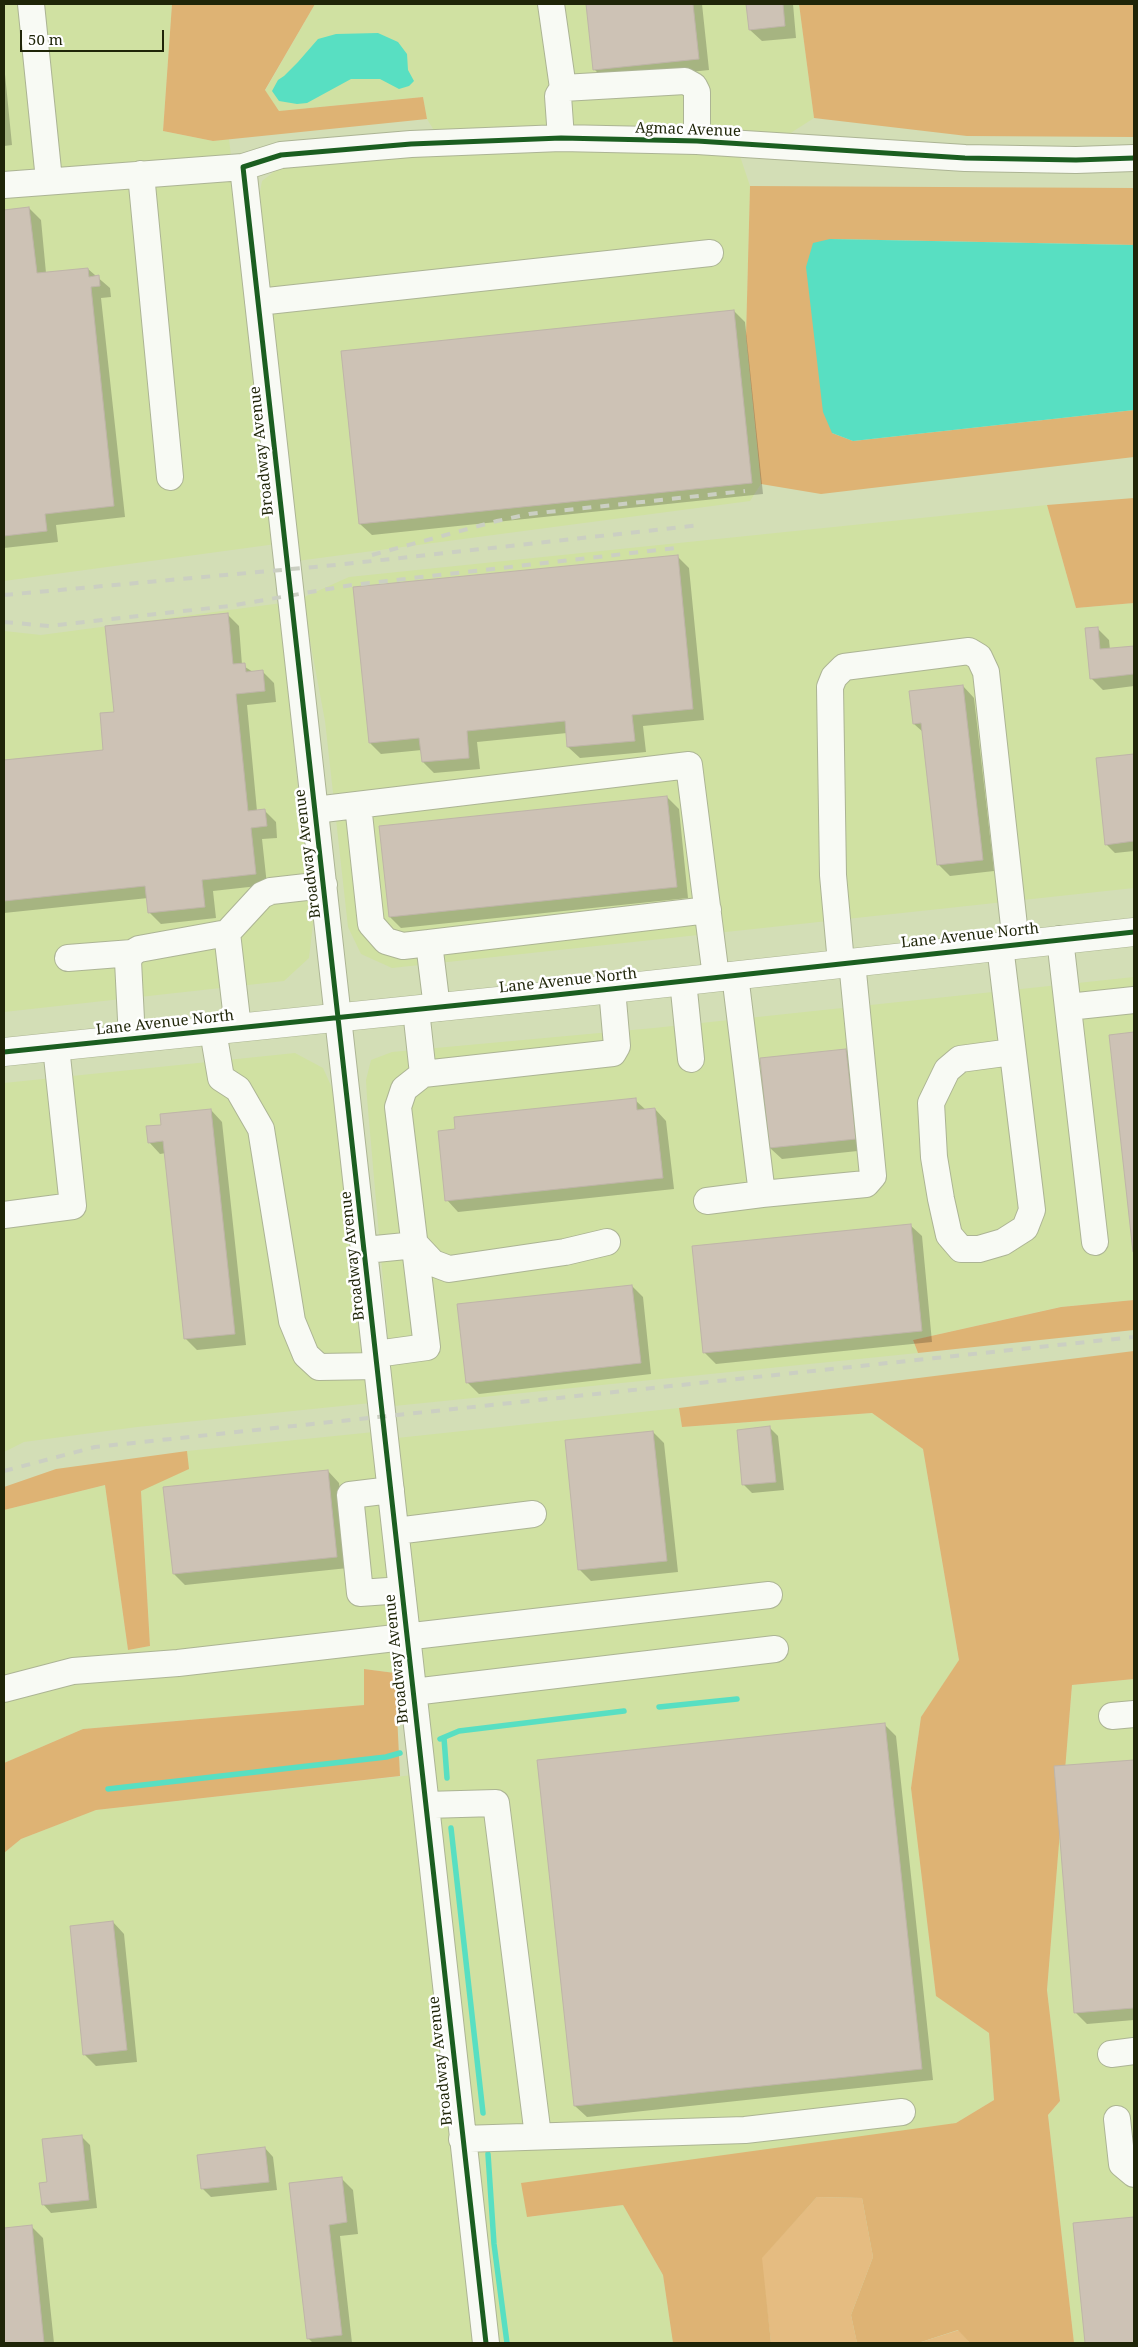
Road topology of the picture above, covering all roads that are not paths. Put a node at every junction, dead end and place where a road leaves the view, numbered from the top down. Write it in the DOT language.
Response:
graph roads {
  1 [pos="31,4"];
  2 [pos="551,4"];
  3 [pos="563,88"];
  4 [pos="561,138"];
  5 [pos="697,141"];
  6 [pos="1134,158"];
  7 [pos="243,167"];
  8 [pos="141,174"];
  9 [pos="49,180"];
  10 [pos="4,185"];
  11 [pos="710,253"];
  12 [pos="258,302"];
  13 [pos="170,477"];
  14 [pos="358,805"];
  15 [pos="315,810"];
  16 [pos="324,885"];
  17 [pos="708,910"];
  18 [pos="1134,932"];
  19 [pos="227,933"];
  20 [pos="1060,939"];
  21 [pos="429,943"];
  22 [pos="1008,945"];
  23 [pos="132,954"];
  24 [pos="68,958"];
  25 [pos="847,962"];
  26 [pos="726,976"];
  27 [pos="683,981"];
  28 [pos="612,988"];
  29 [pos="1134,1000"];
  30 [pos="1068,1007"];
  31 [pos="427,1009"];
  32 [pos="339,1018"];
  33 [pos="226,1030"];
  34 [pos="132,1039"];
  35 [pos="56,1047"];
  36 [pos="4,1052"];
  37 [pos="1012,1052"];
  38 [pos="691,1060"];
  39 [pos="423,1074"];
  40 [pos="762,1194"];
  41 [pos="706,1201"];
  42 [pos="4,1215"];
  43 [pos="607,1242"];
  44 [pos="1095,1242"];
  45 [pos="416,1245"];
  46 [pos="365,1250"];
  47 [pos="377,1360"];
  48 [pos="391,1490"];
  49 [pos="533,1514"];
  50 [pos="396,1531"];
  51 [pos="402,1590"];
  52 [pos="769,1595"];
  53 [pos="407,1638"];
  54 [pos="775,1649"];
  55 [pos="4,1689"];
  56 [pos="413,1692"];
  57 [pos="426,1805"];
  58 [pos="902,2112"];
  59 [pos="1117,2119"];
  60 [pos="538,2136"];
  61 [pos="462,2139"];
  62 [pos="1134,2174"];
  63 [pos="486,2343"];
  1 -- 9 [label="street"];
  2 -- 3 [label="street"];
  3 -- 4 [label="street"];
  3 -- 5 [label="street"];
  4 -- 5 [label="street, Agmac Avenue"];
  4 -- 7 [label="street, Agmac Avenue"];
  5 -- 6 [label="street, Agmac Avenue"];
  7 -- 8 [label="street, Agmac Avenue"];
  7 -- 12 [label="street, Broadway Avenue"];
  8 -- 9 [label="street, Agmac Avenue"];
  8 -- 13 [label="street"];
  9 -- 10 [label="street, Agmac Avenue"];
  11 -- 12 [label="street"];
  12 -- 15 [label="street, Broadway Avenue"];
  14 -- 15 [label="street"];
  14 -- 17 [label="street"];
  14 -- 21 [label="street"];
  15 -- 16 [label="street, Broadway Avenue"];
  16 -- 19 [label="street"];
  16 -- 32 [label="street, Broadway Avenue"];
  17 -- 21 [label="street"];
  17 -- 26 [label="street"];
  18 -- 20 [label="main road, Lane Avenue North"];
  19 -- 23 [label="street"];
  19 -- 33 [label="street"];
  20 -- 22 [label="main road, Lane Avenue North"];
  20 -- 30 [label="street"];
  21 -- 31 [label="street"];
  22 -- 25 [label="main road, Lane Avenue North"];
  22 -- 25 [label="street"];
  22 -- 37 [label="street"];
  23 -- 24 [label="street"];
  23 -- 34 [label="street"];
  25 -- 26 [label="main road, Lane Avenue North"];
  25 -- 40 [label="street"];
  26 -- 27 [label="main road, Lane Avenue North"];
  26 -- 40 [label="street"];
  27 -- 28 [label="main road, Lane Avenue North"];
  27 -- 38 [label="street"];
  28 -- 31 [label="main road, Lane Avenue North"];
  28 -- 39 [label="street"];
  29 -- 30 [label="street"];
  30 -- 44 [label="street"];
  31 -- 32 [label="main road, Lane Avenue North"];
  31 -- 39 [label="street"];
  32 -- 33 [label="main road, Lane Avenue North"];
  32 -- 46 [label="street, Broadway Avenue"];
  33 -- 34 [label="main road, Lane Avenue North"];
  33 -- 47 [label="street"];
  34 -- 35 [label="main road, Lane Avenue North"];
  35 -- 36 [label="main road, Lane Avenue North"];
  35 -- 42 [label="street"];
  37 -- 37 [label="street"];
  39 -- 45 [label="street"];
  40 -- 41 [label="street"];
  43 -- 45 [label="street"];
  45 -- 46 [label="street"];
  45 -- 47 [label="street"];
  46 -- 47 [label="street, Broadway Avenue"];
  47 -- 48 [label="street, Broadway Avenue"];
  48 -- 50 [label="street, Broadway Avenue"];
  48 -- 51 [label="street"];
  49 -- 50 [label="street"];
  50 -- 51 [label="street, Broadway Avenue"];
  51 -- 53 [label="street, Broadway Avenue"];
  52 -- 53 [label="street"];
  53 -- 55 [label="street"];
  53 -- 56 [label="street, Broadway Avenue"];
  54 -- 56 [label="street"];
  56 -- 57 [label="street, Broadway Avenue"];
  57 -- 60 [label="street"];
  57 -- 61 [label="street, Broadway Avenue"];
  58 -- 60 [label="street"];
  59 -- 62 [label="street"];
  60 -- 61 [label="street"];
  61 -- 63 [label="street, Broadway Avenue"];
}
